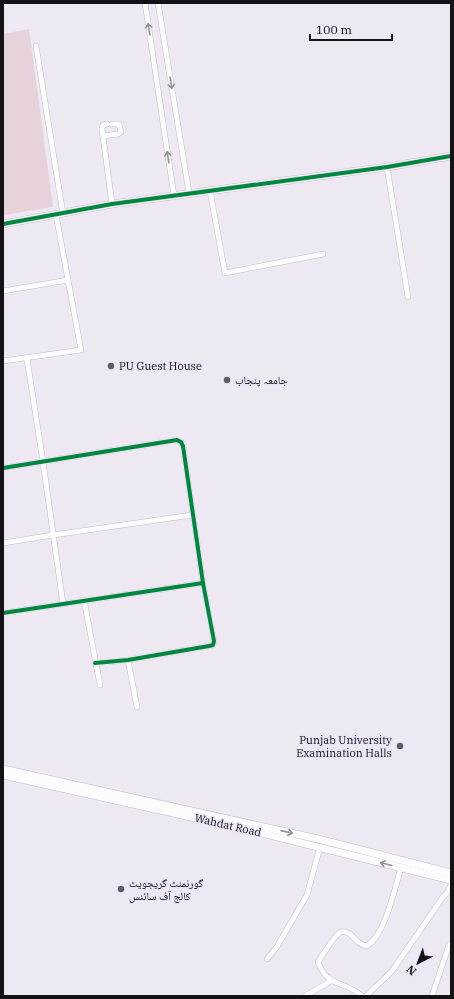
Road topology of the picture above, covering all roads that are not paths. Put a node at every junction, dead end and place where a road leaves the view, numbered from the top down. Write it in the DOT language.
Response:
graph roads {
  1 [pos="144,3"];
  2 [pos="158,3"];
  3 [pos="36,46"];
  4 [pos="103,136"];
  5 [pos="451,156"];
  6 [pos="387,167"];
  7 [pos="210,191"];
  8 [pos="188,193"];
  9 [pos="174,196"];
  10 [pos="112,204"];
  11 [pos="59,215"];
  12 [pos="3,224"];
  13 [pos="324,254"];
  14 [pos="68,280"];
  15 [pos="3,291"];
  16 [pos="408,297"];
  17 [pos="26,359"];
  18 [pos="3,361"];
  19 [pos="43,462"];
  20 [pos="3,468"];
  21 [pos="192,515"];
  22 [pos="53,535"];
  23 [pos="3,543"];
  24 [pos="203,583"];
  25 [pos="84,600"];
  26 [pos="62,604"];
  27 [pos="3,613"];
  28 [pos="128,660"];
  29 [pos="95,663"];
  30 [pos="100,685"];
  31 [pos="137,707"];
  32 [pos="3,769"];
  33 [pos="3,775"];
  34 [pos="320,847"];
  35 [pos="401,868"];
  36 [pos="451,873"];
  37 [pos="451,880"];
  38 [pos="451,885"];
  39 [pos="449,894"];
  40 [pos="451,944"];
  41 [pos="267,959"];
  42 [pos="331,981"];
  43 [pos="305,996"];
  44 [pos="362,996"];
  45 [pos="366,996"];
  46 [pos="432,996"];
  9 -- 1 [label="street, one-way"];
  2 -- 8 [label="street, one-way"];
  3 -- 11 [label="street"];
  4 -- 4 [label="street"];
  4 -- 10 [label="street"];
  5 -- 6 [label="main road"];
  6 -- 7 [label="main road"];
  6 -- 16 [label="street"];
  7 -- 8 [label="main road"];
  7 -- 13 [label="street"];
  8 -- 9 [label="main road"];
  9 -- 10 [label="main road"];
  10 -- 11 [label="main road"];
  11 -- 12 [label="main road"];
  11 -- 14 [label="street"];
  14 -- 15 [label="street"];
  14 -- 17 [label="street"];
  17 -- 18 [label="street"];
  17 -- 19 [label="street"];
  19 -- 20 [label="street"];
  19 -- 21 [label="street"];
  19 -- 22 [label="street"];
  21 -- 22 [label="street"];
  21 -- 24 [label="street"];
  22 -- 23 [label="street"];
  22 -- 26 [label="street"];
  24 -- 25 [label="street"];
  24 -- 28 [label="street"];
  25 -- 26 [label="street"];
  25 -- 29 [label="street"];
  26 -- 27 [label="street"];
  28 -- 29 [label="street"];
  28 -- 31 [label="street"];
  29 -- 30 [label="street"];
  32 -- 36 [label="main road, Wahdat Road, one-way"];
  33 -- 34 [label="main road, Wahdat Road"];
  35 -- 34 [label="main road, Wahdat Road, one-way"];
  34 -- 41 [label="street"];
  35 -- 37 [label="main road, Wahdat Road"];
  35 -- 42 [label="street"];
  38 -- 39 [label="street"];
  39 -- 45 [label="street"];
  40 -- 46 [label="street"];
  42 -- 43 [label="street"];
  42 -- 44 [label="street"];
}
